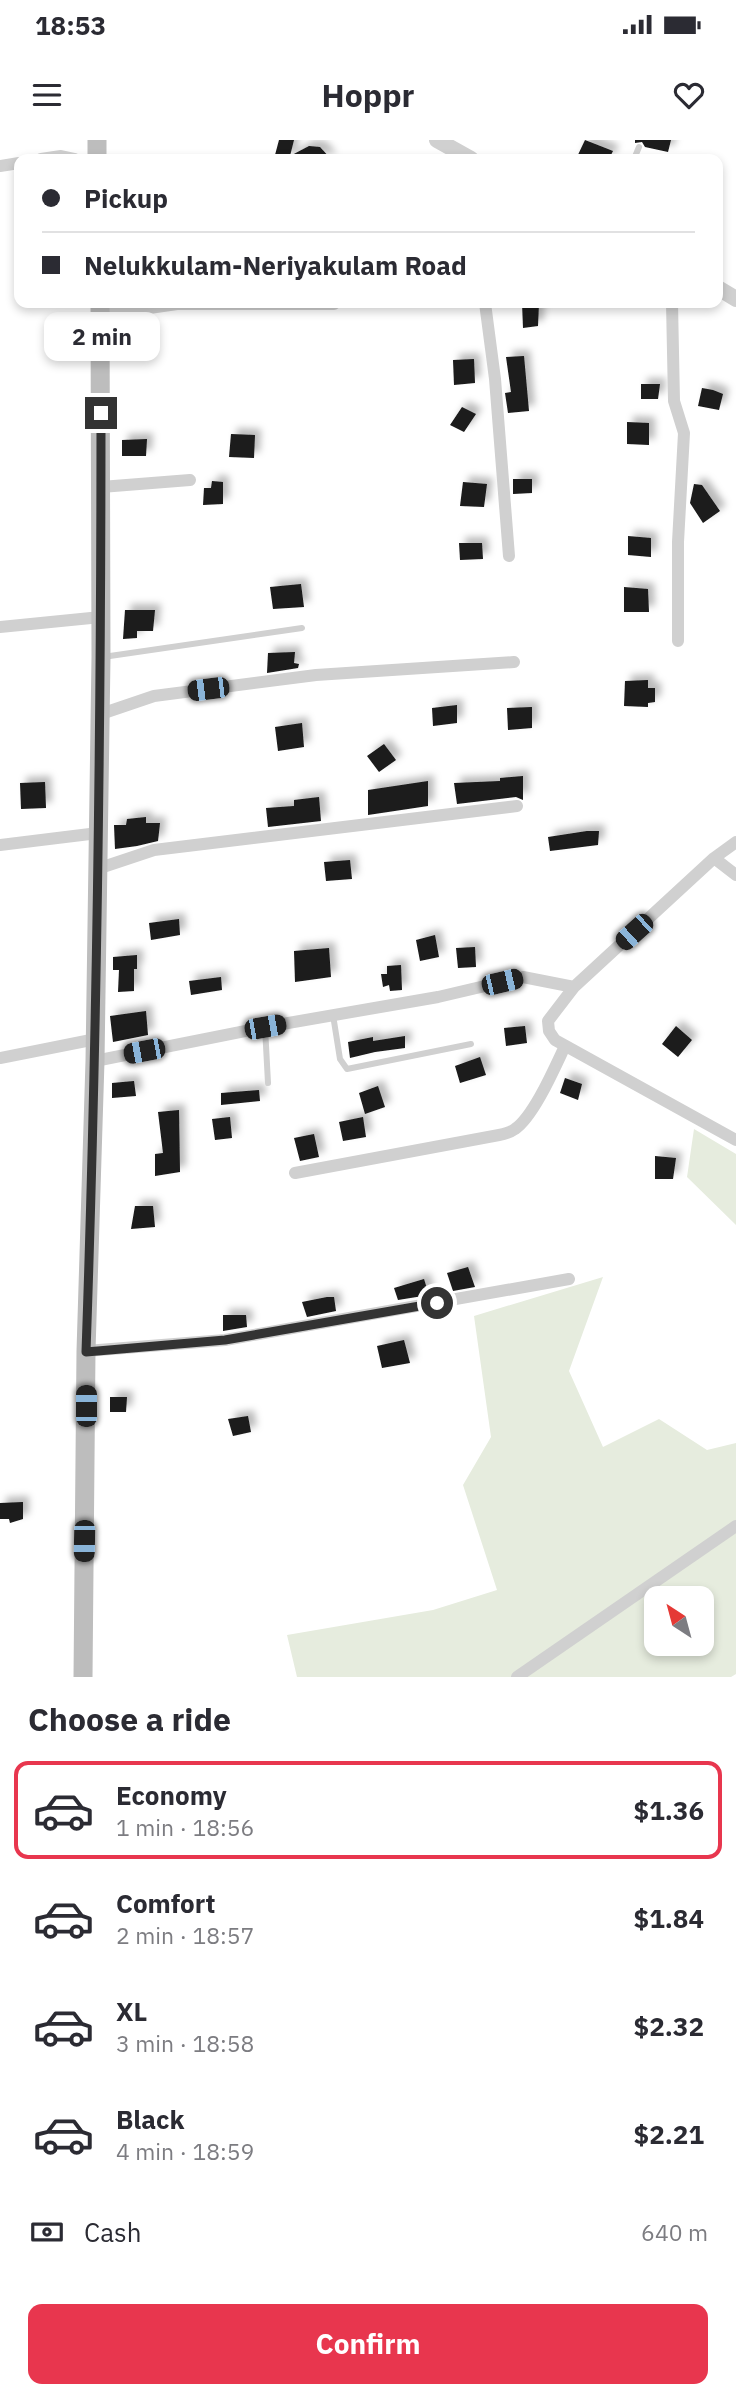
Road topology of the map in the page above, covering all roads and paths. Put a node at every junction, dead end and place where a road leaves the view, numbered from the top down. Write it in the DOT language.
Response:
graph roads {
  1 [pos="436,140"];
  2 [pos="639,147"];
  3 [pos="462,154"];
  4 [pos="636,154"];
  5 [pos="486,308"];
  6 [pos="673,308"];
  7 [pos="100,309"];
  8 [pos="190,480"];
  9 [pos="101,486"];
  10 [pos="509,556"];
  11 [pos="101,617"];
  12 [pos="0,627"];
  13 [pos="302,628"];
  14 [pos="678,641"];
  15 [pos="101,657"];
  16 [pos="514,662"];
  17 [pos="98,715"];
  18 [pos="517,806"];
  19 [pos="98,833"];
  20 [pos="736,842"];
  21 [pos="0,845"];
  22 [pos="714,859"];
  23 [pos="97,869"];
  24 [pos="736,875"];
  25 [pos="574,987"];
  26 [pos="333,1015"];
  27 [pos="265,1027"];
  28 [pos="96,1039"];
  29 [pos="471,1044"];
  30 [pos="565,1046"];
  31 [pos="0,1058"];
  32 [pos="95,1061"];
  33 [pos="268,1083"];
  34 [pos="736,1140"];
  35 [pos="295,1173"];
  36 [pos="569,1279"];
  37 [pos="86,1352"];
  38 [pos="736,1526"];
  39 [pos="83,1677"];
  40 [pos="517,1677"];
  1 -- 3 [label="street"];
  2 -- 4 [label="lane"];
  5 -- 10 [label="street"];
  6 -- 14 [label="street"];
  7 -- 9 [label="main road"];
  8 -- 9 [label="street"];
  9 -- 11 [label="main road"];
  11 -- 12 [label="street"];
  11 -- 15 [label="main road"];
  13 -- 15 [label="lane"];
  15 -- 17 [label="main road"];
  16 -- 17 [label="street"];
  17 -- 19 [label="main road"];
  18 -- 23 [label="street"];
  19 -- 21 [label="street"];
  19 -- 23 [label="main road"];
  20 -- 22 [label="street"];
  22 -- 24 [label="street"];
  22 -- 25 [label="street"];
  23 -- 28 [label="main road"];
  25 -- 26 [label="street"];
  25 -- 30 [label="street"];
  26 -- 27 [label="street"];
  26 -- 29 [label="lane"];
  27 -- 32 [label="street"];
  27 -- 33 [label="lane"];
  28 -- 31 [label="street"];
  28 -- 32 [label="main road"];
  30 -- 34 [label="street"];
  30 -- 35 [label="street"];
  32 -- 37 [label="main road"];
  36 -- 37 [label="street"];
  37 -- 39 [label="main road"];
  38 -- 40 [label="street"];
}
